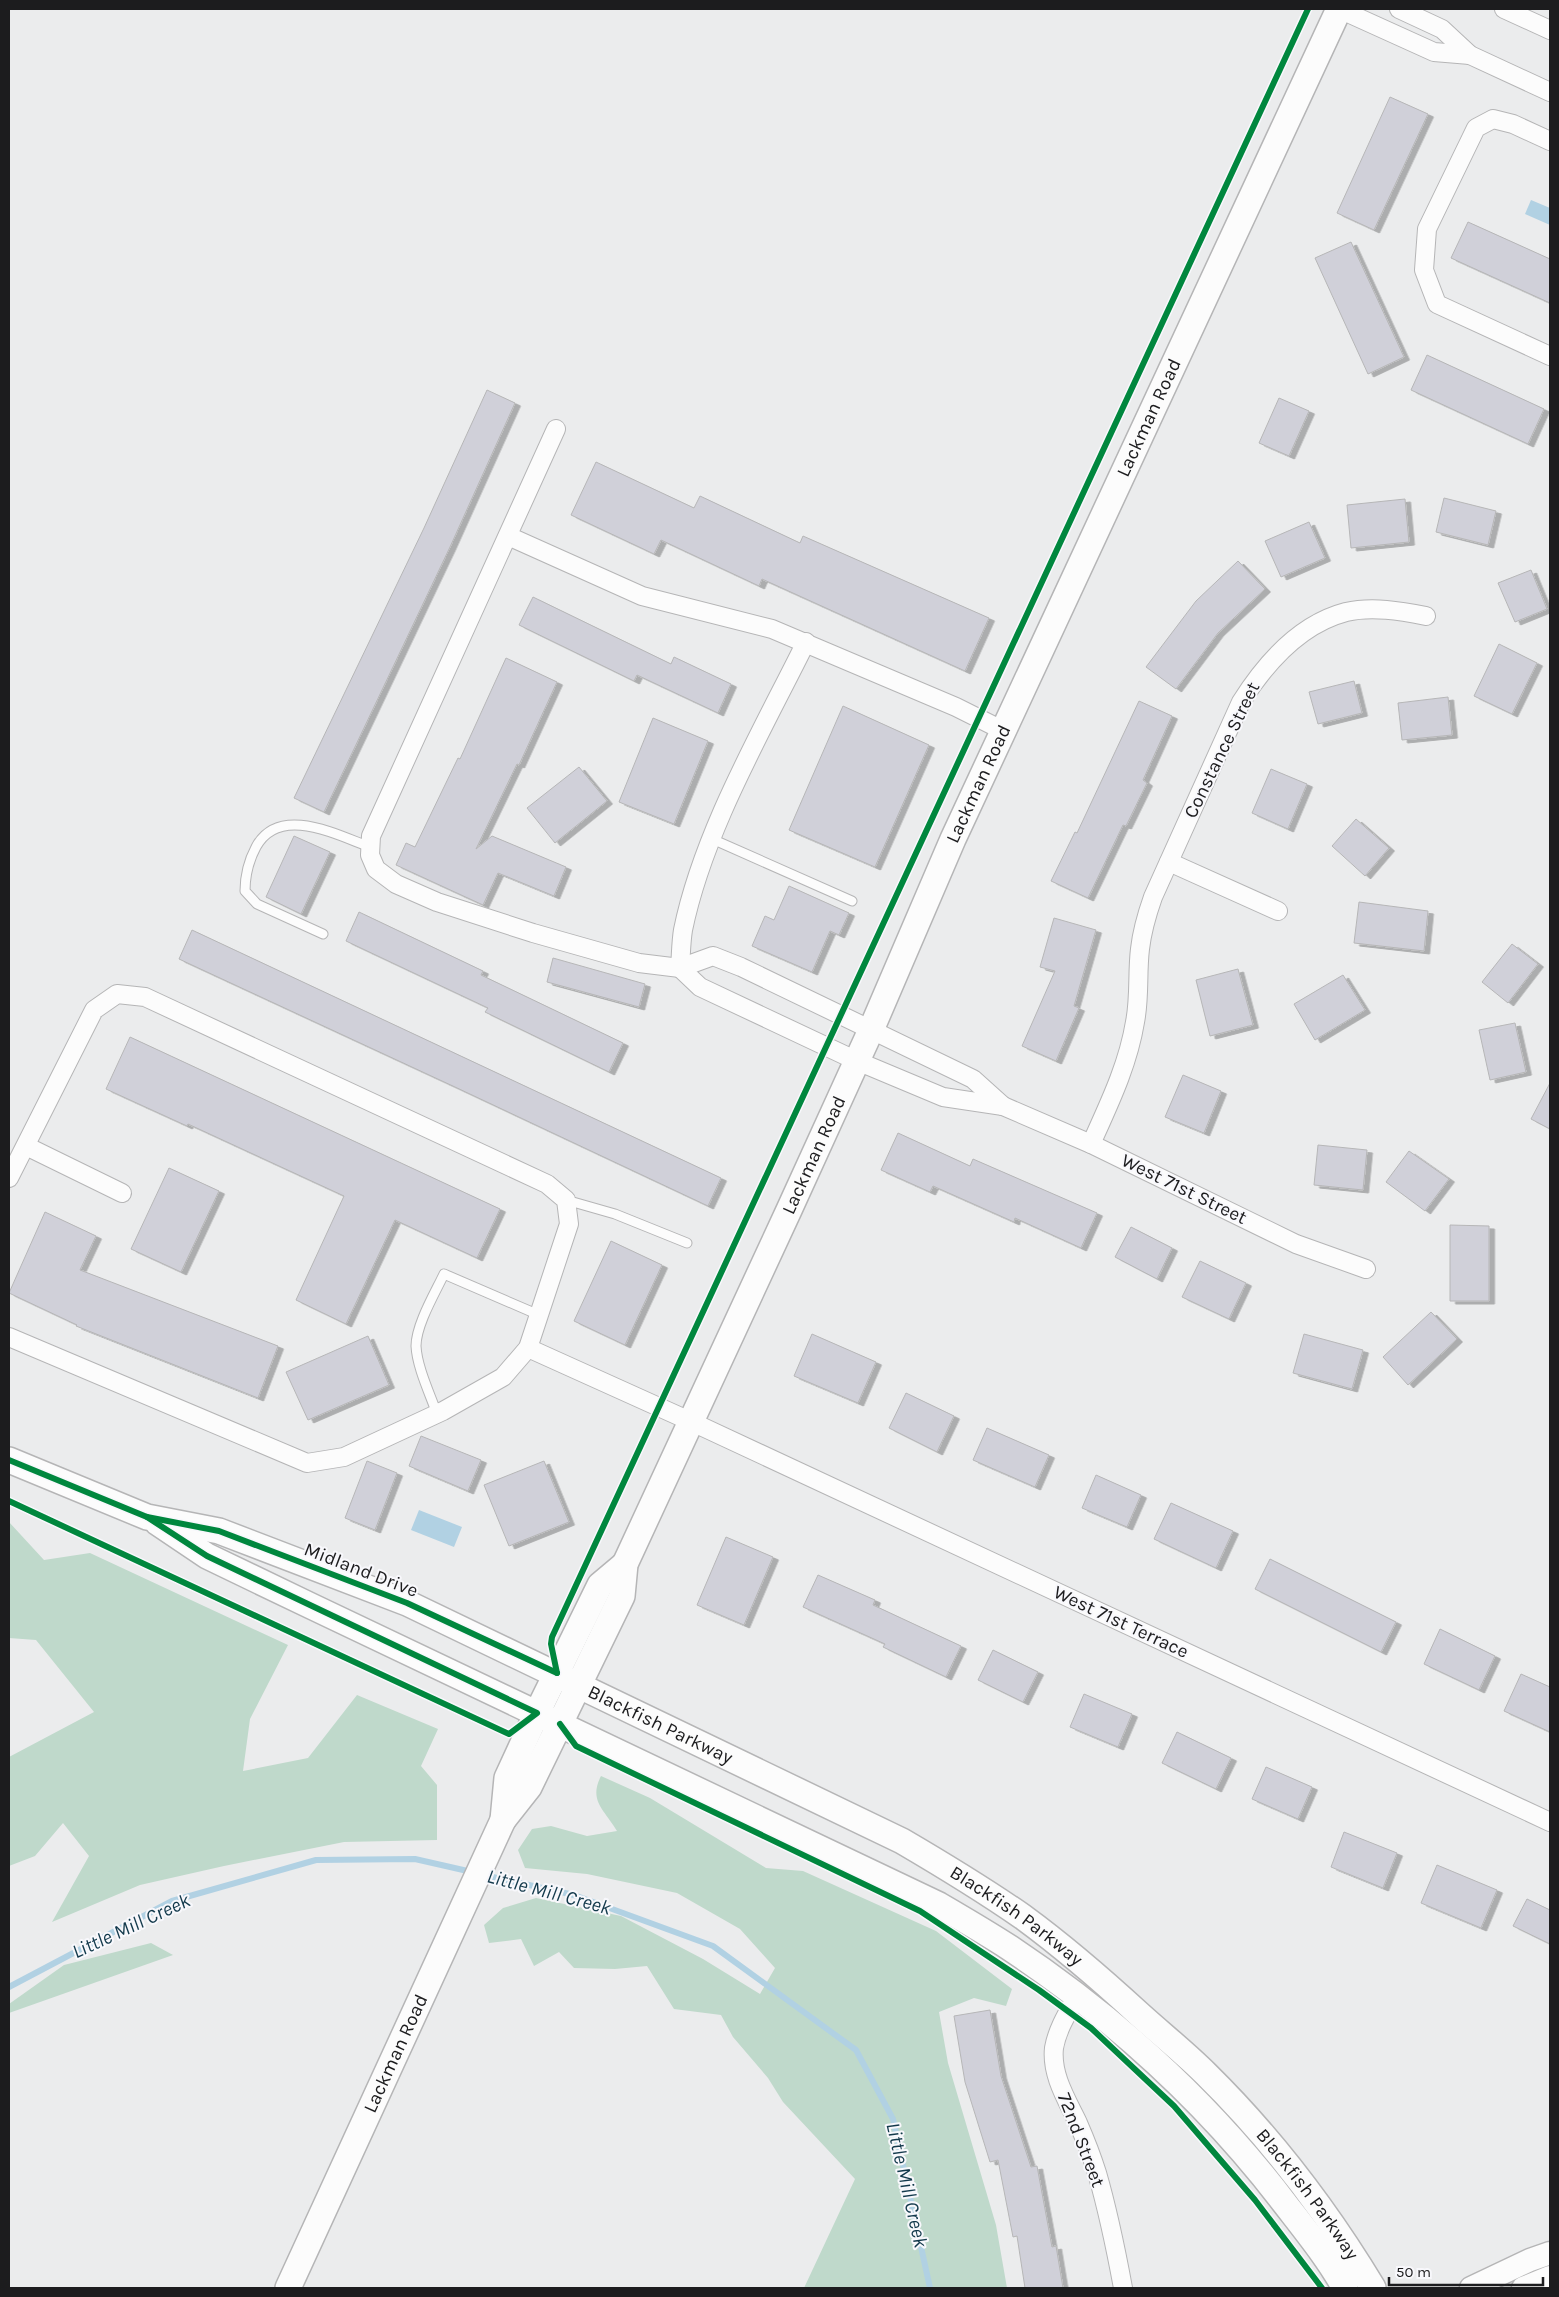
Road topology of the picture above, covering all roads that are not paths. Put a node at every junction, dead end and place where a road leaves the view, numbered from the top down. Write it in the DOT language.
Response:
graph roads {
  1 [pos="1339,9"];
  2 [pos="1399,9"];
  3 [pos="1504,9"];
  4 [pos="1550,30"];
  5 [pos="1470,55"];
  6 [pos="1550,92"];
  7 [pos="1550,141"];
  8 [pos="1550,356"];
  9 [pos="556,429"];
  10 [pos="508,536"];
  11 [pos="1426,616"];
  12 [pos="806,642"];
  13 [pos="1004,731"];
  14 [pos="712,839"];
  15 [pos="370,847"];
  16 [pos="1169,862"];
  17 [pos="852,901"];
  18 [pos="1278,911"];
  19 [pos="323,934"];
  20 [pos="680,968"];
  21 [pos="871,1030"];
  22 [pos="857,1061"];
  23 [pos="1003,1106"];
  24 [pos="1091,1144"];
  25 [pos="26,1146"];
  26 [pos="9,1178"];
  27 [pos="122,1193"];
  28 [pos="566,1200"];
  29 [pos="687,1244"];
  30 [pos="1366,1269"];
  31 [pos="539,1316"];
  32 [pos="9,1337"];
  33 [pos="528,1348"];
  34 [pos="437,1414"];
  35 [pos="692,1422"];
  36 [pos="9,1460"];
  37 [pos="147,1517"];
  38 [pos="625,1564"];
  39 [pos="557,1673"];
  40 [pos="579,1684"];
  41 [pos="537,1713"];
  42 [pos="560,1724"];
  43 [pos="503,1820"];
  44 [pos="1550,1822"];
  45 [pos="1077,1996"];
  46 [pos="1550,2254"];
  47 [pos="1550,2277"];
  48 [pos="288,2288"];
  49 [pos="1123,2288"];
  50 [pos="1345,2288"];
  51 [pos="1373,2288"];
  52 [pos="1471,2288"];
  53 [pos="1523,2288"];
  1 -- 5 [label="street"];
  1 -- 13 [label="main road, Lackman Road"];
  2 -- 5 [label="street"];
  3 -- 4 [label="street"];
  5 -- 6 [label="street"];
  7 -- 8 [label="street"];
  9 -- 10 [label="street"];
  10 -- 12 [label="street"];
  10 -- 15 [label="street"];
  11 -- 16 [label="street, Constance Street"];
  12 -- 13 [label="street"];
  12 -- 14 [label="street"];
  13 -- 21 [label="main road, Lackman Road"];
  14 -- 17 [label="lane"];
  14 -- 20 [label="street"];
  15 -- 19 [label="lane"];
  15 -- 20 [label="street"];
  16 -- 18 [label="street"];
  16 -- 24 [label="street, Constance Street"];
  20 -- 21 [label="street, West 71st Street"];
  20 -- 22 [label="street, West 71st Street"];
  21 -- 22 [label="main road, Lackman Road"];
  21 -- 23 [label="street, West 71st Street"];
  22 -- 23 [label="street, West 71st Street"];
  22 -- 35 [label="main road, Lackman Road"];
  23 -- 24 [label="street, West 71st Street"];
  24 -- 30 [label="street, West 71st Street"];
  25 -- 26 [label="street"];
  25 -- 27 [label="street"];
  25 -- 28 [label="street"];
  28 -- 29 [label="lane"];
  28 -- 31 [label="street"];
  31 -- 33 [label="street"];
  31 -- 34 [label="lane"];
  32 -- 34 [label="street"];
  33 -- 34 [label="street"];
  33 -- 35 [label="street, West 71st Terrace"];
  35 -- 38 [label="main road, Lackman Road"];
  35 -- 44 [label="street, West 71st Terrace"];
  36 -- 37 [label="main road, Midland Drive"];
  37 -- 39 [label="main road, Midland Drive"];
  37 -- 41 [label="main road, Midland Drive"];
  38 -- 39 [label="main road, Lackman Road"];
  38 -- 40 [label="main road, Lackman Road"];
  39 -- 40 [label="main road, Blackfish Parkway"];
  39 -- 41 [label="main road, Lackman Road"];
  40 -- 42 [label="main road, Lackman Road"];
  40 -- 51 [label="main road, Blackfish Parkway"];
  41 -- 42 [label="main road, Blackfish Parkway"];
  41 -- 43 [label="main road, Lackman Road"];
  42 -- 43 [label="main road, Lackman Road"];
  42 -- 45 [label="main road, Blackfish Parkway"];
  43 -- 48 [label="main road, Lackman Road"];
  45 -- 49 [label="street, 72nd Street"];
  45 -- 50 [label="main road, Blackfish Parkway"];
  46 -- 52 [label="street"];
  47 -- 53 [label="street"];
}
